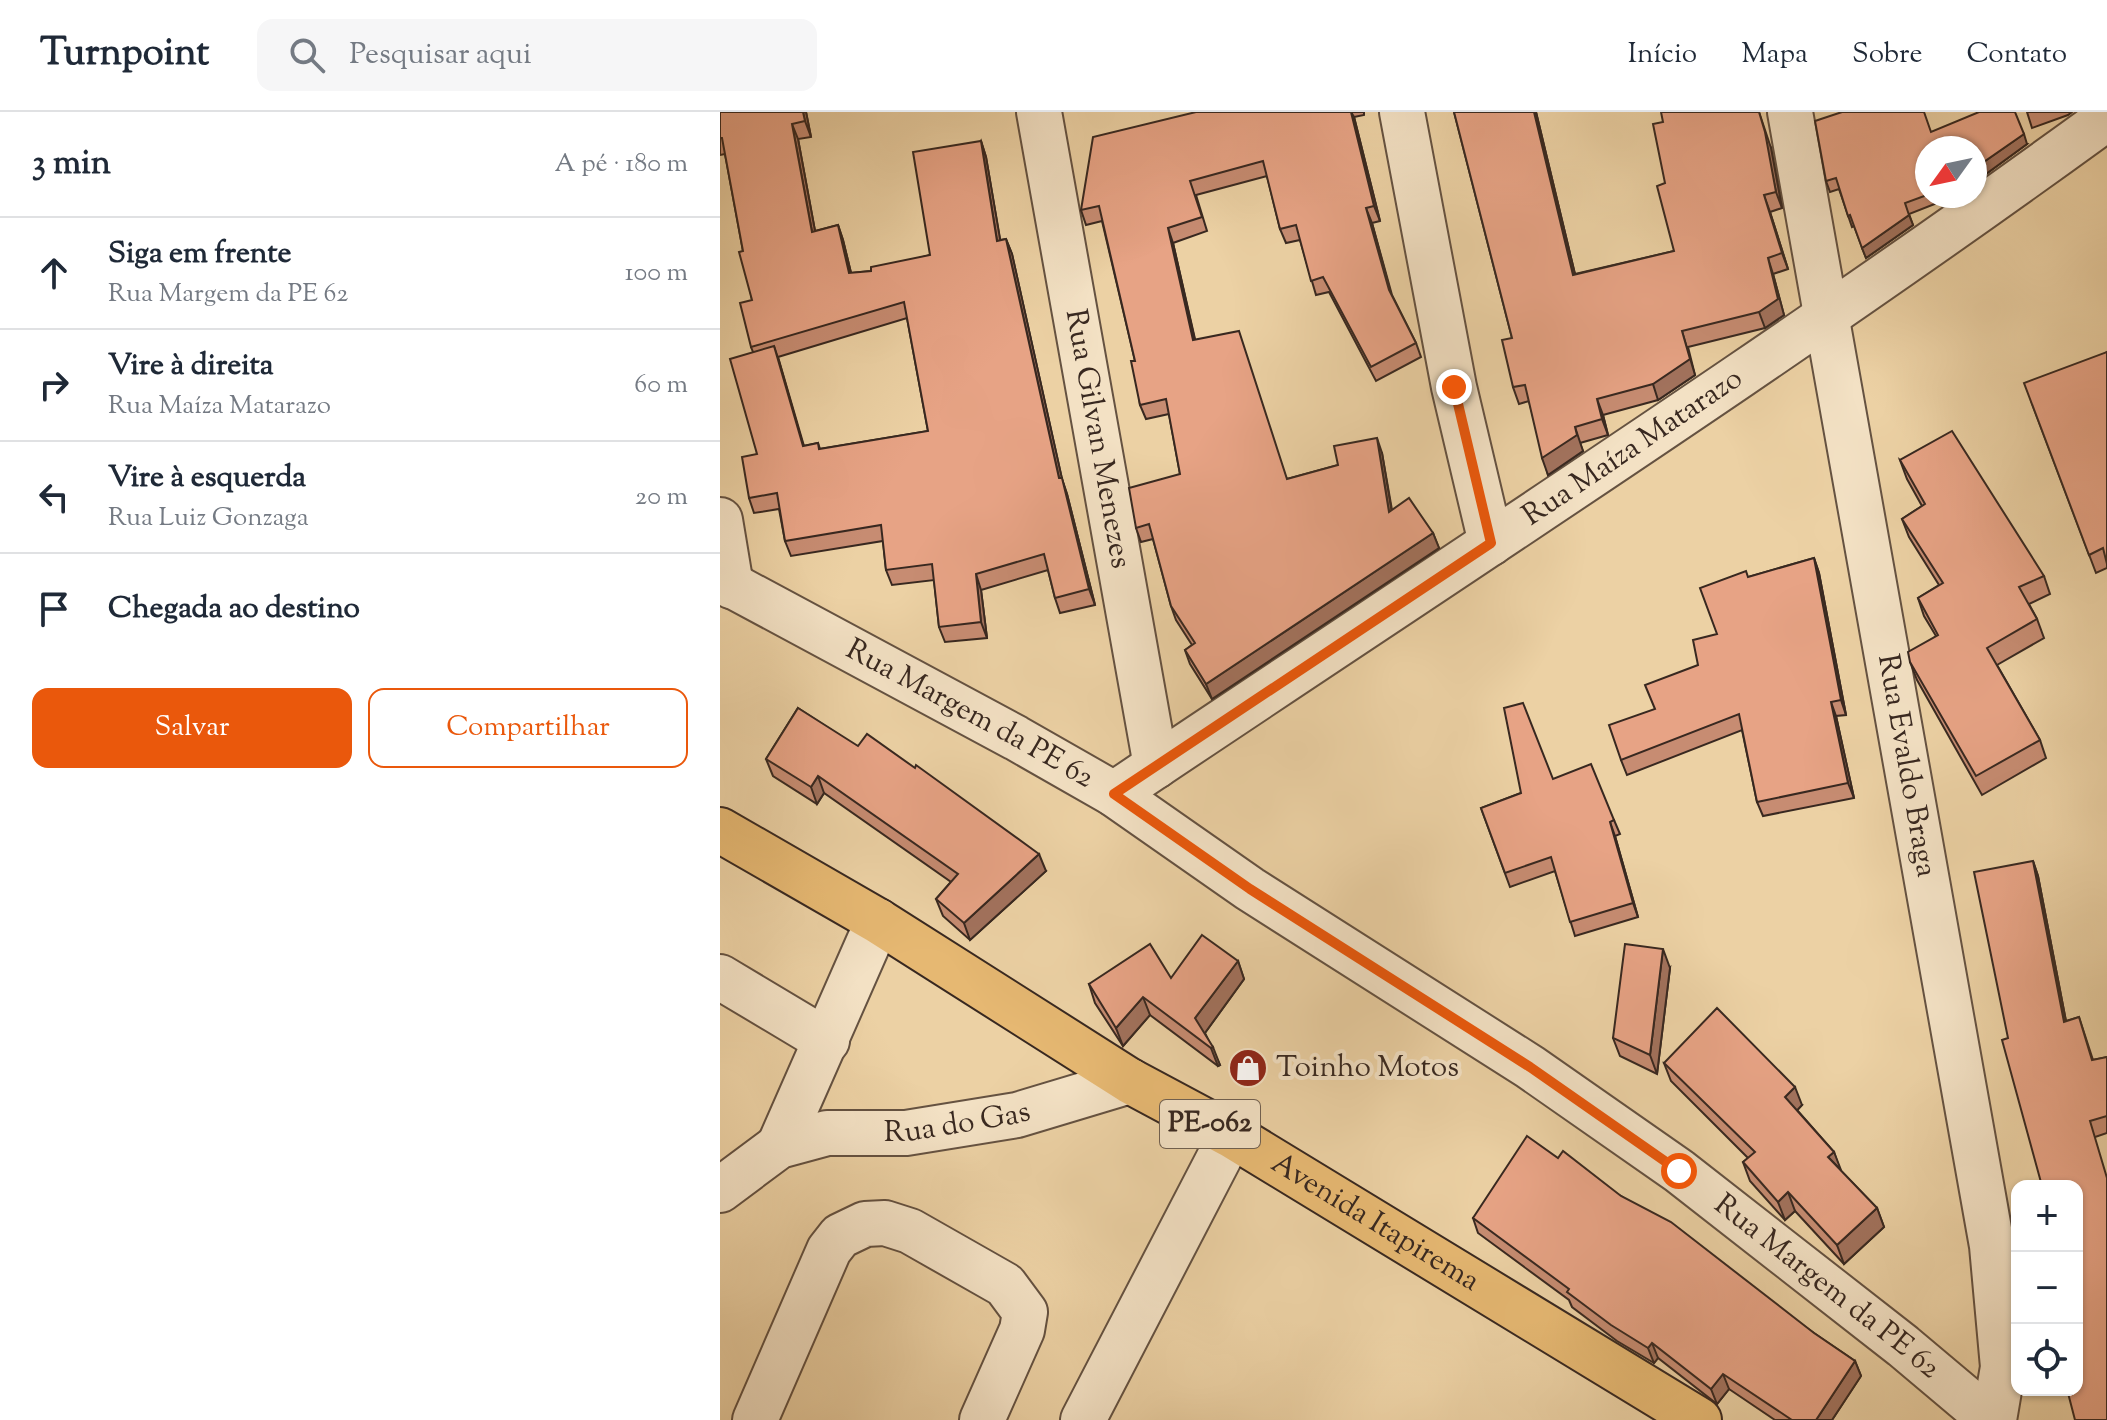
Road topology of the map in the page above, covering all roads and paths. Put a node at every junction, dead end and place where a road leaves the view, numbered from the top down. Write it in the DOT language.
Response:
graph roads {
  1 [pos="1039,112"];
  2 [pos="1402,112"];
  3 [pos="1790,112"];
  4 [pos="2107,118"];
  5 [pos="1825,319"];
  6 [pos="720,520"];
  7 [pos="1491,543"];
  8 [pos="725,582"];
  9 [pos="1156,766"];
  10 [pos="1114,794"];
  11 [pos="720,830"];
  12 [pos="878,921"];
  13 [pos="720,977"];
  14 [pos="827,1041"];
  15 [pos="1130,1081"];
  16 [pos="1231,1135"];
  17 [pos="779,1146"];
  18 [pos="720,1190"];
  19 [pos="755,1420"];
  20 [pos="982,1420"];
  21 [pos="1083,1420"];
  22 [pos="1699,1420"];
  23 [pos="1993,1420"];
  1 -- 9 [label="street, Rua Gilvan Menezes"];
  2 -- 7 [label="street"];
  3 -- 5 [label="street, Rua Evaldo Braga"];
  4 -- 5 [label="street, Rua Maíza Matarazo"];
  5 -- 7 [label="street, Rua Maíza Matarazo"];
  5 -- 23 [label="street, Rua Evaldo Braga"];
  6 -- 8 [label="street"];
  7 -- 9 [label="street, Rua Maíza Matarazo"];
  8 -- 10 [label="street, Rua Margem da PE 62"];
  9 -- 10 [label="street, Rua Maíza Matarazo"];
  10 -- 23 [label="street, Rua Margem da PE 62"];
  11 -- 12 [label="main road, Avenida Itapirema / PE-062"];
  12 -- 14 [label="street, Rua do Gas"];
  12 -- 15 [label="main road, Avenida Itapirema / PE-062"];
  13 -- 14 [label="street"];
  14 -- 17 [label="street, Rua do Gas"];
  15 -- 16 [label="main road, Avenida Itapirema / PE-062"];
  15 -- 17 [label="street, Rua do Gas"];
  16 -- 21 [label="street"];
  16 -- 22 [label="main road, Avenida Itapirema / PE-062"];
  17 -- 18 [label="street, Rua do Gas"];
  19 -- 20 [label="street"];
}
